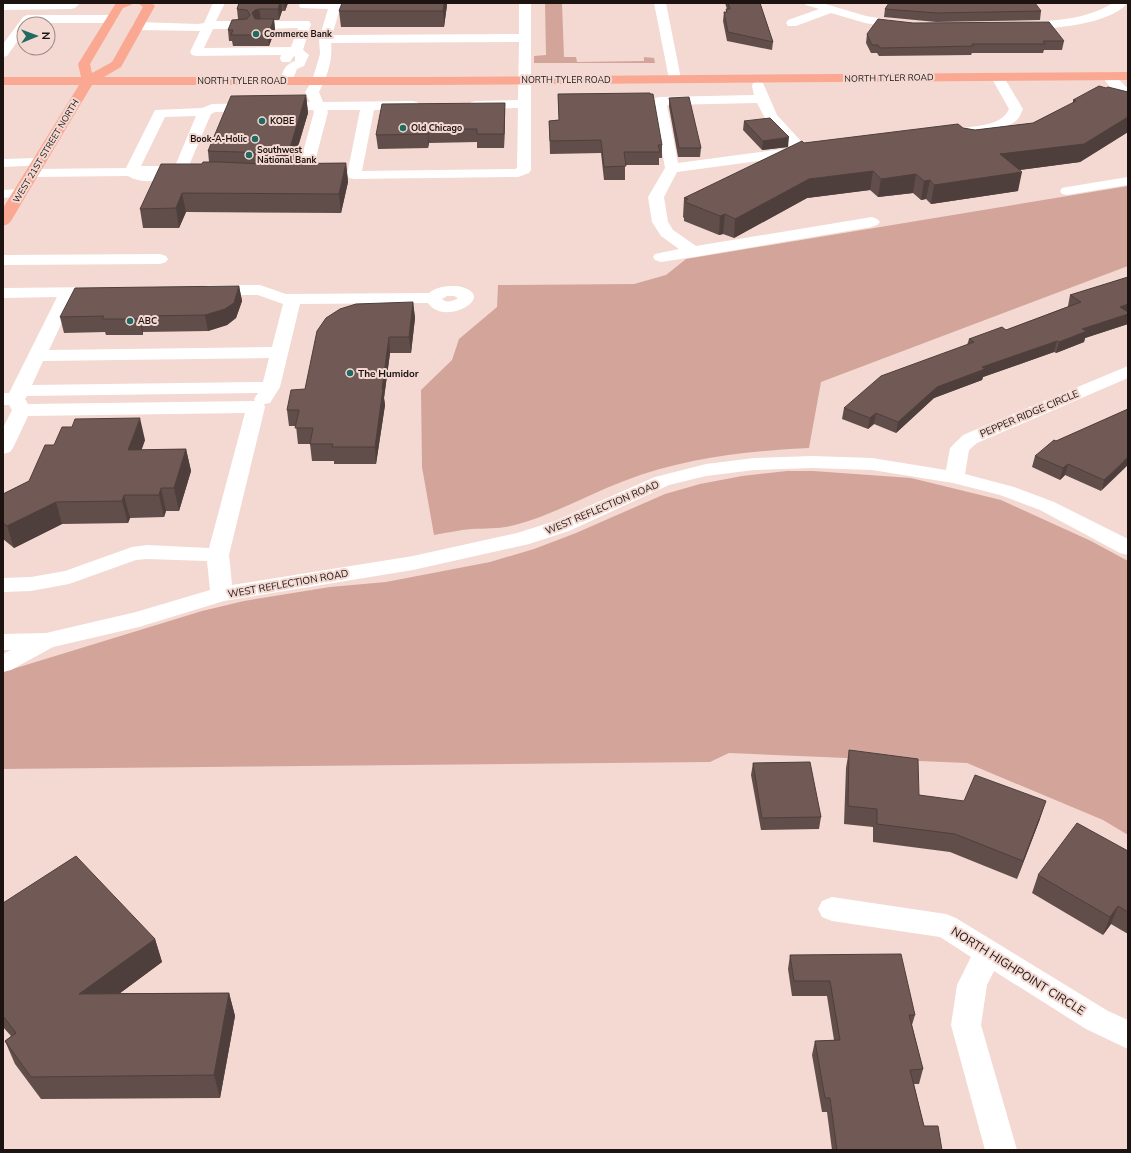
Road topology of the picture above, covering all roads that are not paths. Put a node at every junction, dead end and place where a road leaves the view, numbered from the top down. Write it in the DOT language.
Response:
graph roads {
  1 [pos="144,3"];
  2 [pos="219,3"];
  3 [pos="306,3"];
  4 [pos="525,3"];
  5 [pos="660,3"];
  6 [pos="810,3"];
  7 [pos="123,4"];
  8 [pos="338,4"];
  9 [pos="72,5"];
  10 [pos="1122,5"];
  11 [pos="86,6"];
  12 [pos="106,6"];
  13 [pos="3,7"];
  14 [pos="830,9"];
  15 [pos="56,19"];
  16 [pos="62,19"];
  17 [pos="111,19"];
  18 [pos="792,23"];
  19 [pos="261,24"];
  20 [pos="286,24"];
  21 [pos="209,25"];
  22 [pos="222,25"];
  23 [pos="244,25"];
  24 [pos="138,26"];
  25 [pos="920,26"];
  26 [pos="1008,26"];
  27 [pos="16,35"];
  28 [pos="525,38"];
  29 [pos="325,39"];
  30 [pos="296,51"];
  31 [pos="525,52"];
  32 [pos="3,53"];
  33 [pos="509,53"];
  34 [pos="1108,76"];
  35 [pos="1128,76"];
  36 [pos="997,77"];
  37 [pos="675,79"];
  38 [pos="756,79"];
  39 [pos="525,80"];
  40 [pos="3,81"];
  41 [pos="88,81"];
  42 [pos="286,81"];
  43 [pos="318,81"];
  44 [pos="1128,93"];
  45 [pos="762,99"];
  46 [pos="524,104"];
  47 [pos="423,105"];
  48 [pos="462,105"];
  49 [pos="318,106"];
  50 [pos="368,106"];
  51 [pos="205,112"];
  52 [pos="938,135"];
  53 [pos="817,150"];
  54 [pos="801,151"];
  55 [pos="508,158"];
  56 [pos="524,158"];
  57 [pos="357,160"];
  58 [pos="373,160"];
  59 [pos="3,163"];
  60 [pos="35,168"];
  61 [pos="672,168"];
  62 [pos="131,172"];
  63 [pos="179,173"];
  64 [pos="203,175"];
  65 [pos="273,177"];
  66 [pos="1128,181"];
  67 [pos="1068,190"];
  68 [pos="20,193"];
  69 [pos="3,194"];
  70 [pos="3,221"];
  71 [pos="872,222"];
  72 [pos="694,252"];
  73 [pos="661,257"];
  74 [pos="160,259"];
  75 [pos="3,260"];
  76 [pos="191,291"];
  77 [pos="68,292"];
  78 [pos="122,292"];
  79 [pos="3,293"];
  80 [pos="433,298"];
  81 [pos="293,299"];
  82 [pos="280,352"];
  83 [pos="37,356"];
  84 [pos="1128,371"];
  85 [pos="271,387"];
  86 [pos="15,400"];
  87 [pos="256,407"];
  88 [pos="3,448"];
  89 [pos="954,477"];
  90 [pos="1128,548"];
  91 [pos="218,555"];
  92 [pos="3,585"];
  93 [pos="222,594"];
  94 [pos="46,641"];
  95 [pos="3,642"];
  96 [pos="3,664"];
  97 [pos="832,909"];
  98 [pos="988,952"];
  99 [pos="1128,1035"];
  100 [pos="1001,1150"];
  1 -- 24 [label="main road, WEST 21ST STREET NORTH"];
  2 -- 21 [label="street"];
  3 -- 8 [label="street"];
  4 -- 28 [label="street"];
  5 -- 37 [label="street"];
  6 -- 14 [label="street"];
  7 -- 12 [label="street"];
  7 -- 17 [label="main road"];
  8 -- 29 [label="street"];
  9 -- 11 [label="street"];
  9 -- 13 [label="street"];
  9 -- 16 [label="street"];
  10 -- 26 [label="street"];
  14 -- 18 [label="street"];
  14 -- 25 [label="street"];
  15 -- 16 [label="street"];
  16 -- 17 [label="street"];
  17 -- 41 [label="main road"];
  19 -- 20 [label="street"];
  20 -- 22 [label="street"];
  20 -- 30 [label="street"];
  21 -- 22 [label="street"];
  21 -- 24 [label="street"];
  21 -- 30 [label="street"];
  22 -- 23 [label="street"];
  24 -- 41 [label="main road, WEST 21ST STREET NORTH"];
  27 -- 32 [label="street"];
  28 -- 29 [label="street"];
  28 -- 31 [label="street"];
  29 -- 43 [label="street"];
  30 -- 42 [label="street"];
  31 -- 33 [label="street"];
  31 -- 39 [label="street"];
  34 -- 35 [label="main road, NORTH TYLER ROAD"];
  34 -- 36 [label="main road, NORTH TYLER ROAD"];
  34 -- 44 [label="street"];
  36 -- 38 [label="main road, NORTH TYLER ROAD"];
  36 -- 52 [label="street"];
  37 -- 38 [label="main road, NORTH TYLER ROAD"];
  37 -- 39 [label="main road, NORTH TYLER ROAD"];
  38 -- 45 [label="street"];
  39 -- 43 [label="main road, NORTH TYLER ROAD"];
  39 -- 46 [label="street"];
  40 -- 41 [label="main road, NORTH TYLER ROAD"];
  41 -- 42 [label="main road, NORTH TYLER ROAD"];
  41 -- 60 [label="main road, WEST 21ST STREET NORTH"];
  42 -- 43 [label="main road, NORTH TYLER ROAD"];
  43 -- 49 [label="street"];
  45 -- 54 [label="street"];
  45 -- 61 [label="street"];
  46 -- 48 [label="street"];
  46 -- 56 [label="street"];
  47 -- 50 [label="street"];
  49 -- 50 [label="street"];
  49 -- 51 [label="street"];
  49 -- 65 [label="street"];
  50 -- 57 [label="street"];
  51 -- 62 [label="street"];
  51 -- 63 [label="street"];
  53 -- 54 [label="street"];
  54 -- 61 [label="street"];
  55 -- 56 [label="street"];
  56 -- 57 [label="street"];
  57 -- 58 [label="street"];
  59 -- 60 [label="street"];
  60 -- 62 [label="street"];
  60 -- 68 [label="main road, WEST 21ST STREET NORTH"];
  61 -- 72 [label="street"];
  62 -- 63 [label="street"];
  63 -- 64 [label="street"];
  66 -- 67 [label="street"];
  68 -- 69 [label="street"];
  68 -- 70 [label="main road, WEST 21ST STREET NORTH"];
  71 -- 72 [label="street"];
  72 -- 73 [label="street"];
  74 -- 75 [label="street"];
  76 -- 81 [label="street"];
  77 -- 78 [label="street"];
  77 -- 79 [label="street"];
  77 -- 83 [label="street"];
  80 -- 81 [label="street"];
  81 -- 82 [label="street"];
  82 -- 83 [label="street"];
  82 -- 85 [label="street"];
  83 -- 86 [label="street"];
  84 -- 89 [label="street, PEPPER RIDGE CIRCLE"];
  85 -- 86 [label="street"];
  85 -- 87 [label="street"];
  86 -- 87 [label="street"];
  86 -- 88 [label="street"];
  87 -- 91 [label="street"];
  89 -- 90 [label="street, WEST REFLECTION ROAD"];
  89 -- 93 [label="street, WEST REFLECTION ROAD"];
  91 -- 92 [label="street"];
  91 -- 93 [label="street"];
  93 -- 94 [label="street, WEST REFLECTION ROAD"];
  94 -- 95 [label="street, WEST REFLECTION ROAD"];
  94 -- 96 [label="street, WEST REFLECTION ROAD"];
  97 -- 98 [label="street, NORTH HIGHPOINT CIRCLE"];
  98 -- 99 [label="street, NORTH HIGHPOINT CIRCLE"];
  98 -- 100 [label="street"];
}
